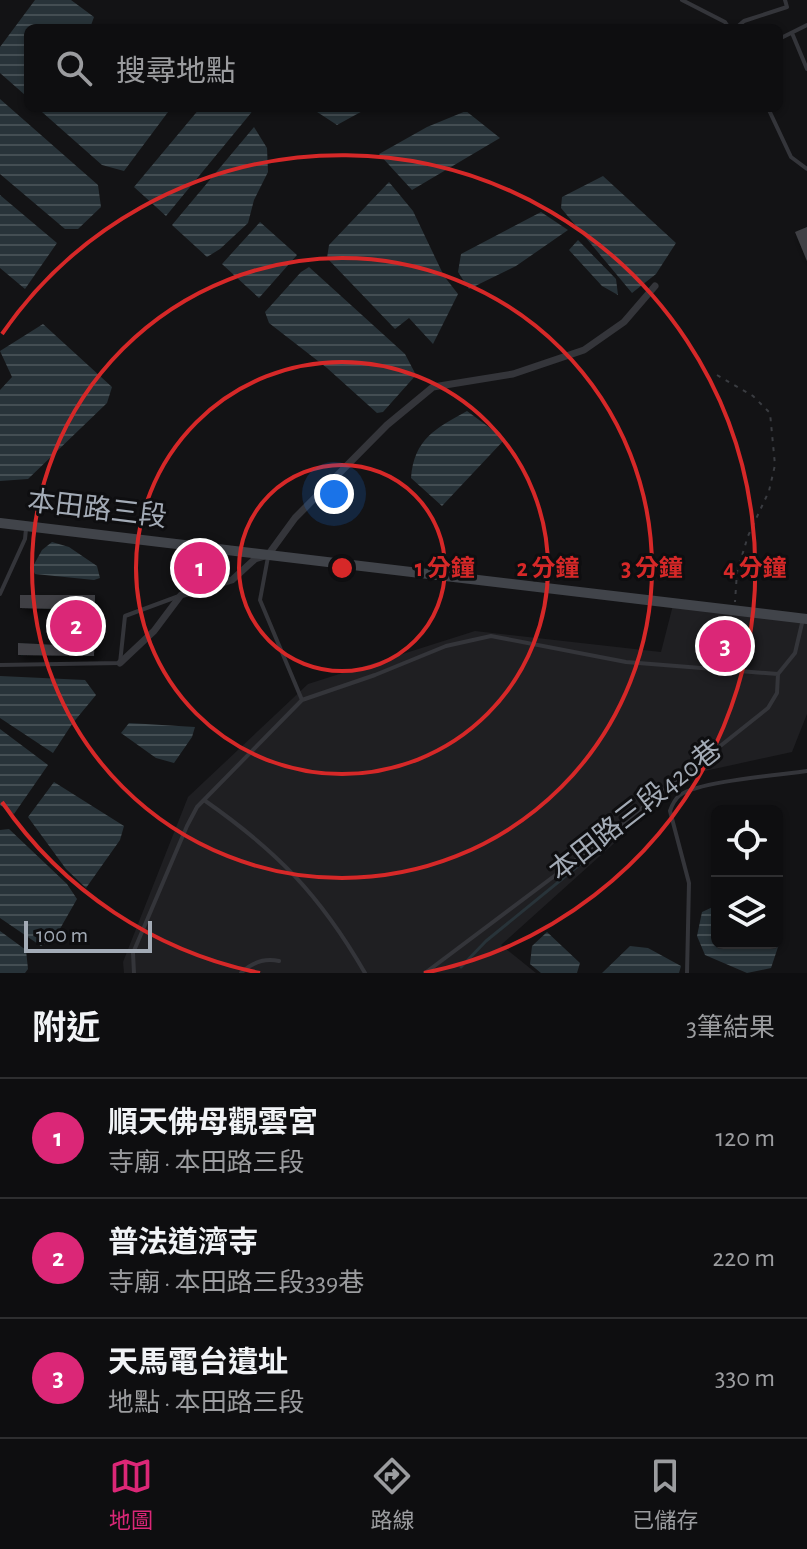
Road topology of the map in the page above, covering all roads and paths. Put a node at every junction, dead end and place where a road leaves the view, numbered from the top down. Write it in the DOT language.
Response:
graph roads {
  1 [pos="682,0"];
  2 [pos="785,0"];
  3 [pos="726,24"];
  4 [pos="741,24"];
  5 [pos="807,25"];
  6 [pos="792,33"];
  7 [pos="783,37"];
  8 [pos="807,69"];
  9 [pos="770,112"];
  10 [pos="807,169"];
  11 [pos="655,286"];
  12 [pos="717,375"];
  13 [pos="0,523"];
  14 [pos="27,526"];
  15 [pos="268,555"];
  16 [pos="0,594"];
  17 [pos="181,595"];
  18 [pos="735,611"];
  19 [pos="805,619"];
  20 [pos="120,663"];
  21 [pos="0,665"];
  22 [pos="778,674"];
  23 [pos="302,700"];
  24 [pos="807,771"];
  25 [pos="204,800"];
  26 [pos="279,961"];
  27 [pos="134,973"];
  28 [pos="241,973"];
  29 [pos="365,973"];
  30 [pos="425,973"];
  31 [pos="687,973"];
  1 -- 3 [label="lane"];
  2 -- 4 [label="lane"];
  5 -- 6 [label="lane"];
  6 -- 7 [label="lane"];
  6 -- 8 [label="lane"];
  9 -- 10 [label="lane"];
  11 -- 15 [label="street"];
  12 -- 18 [label="path"];
  13 -- 14 [label="street, 本田路三段"];
  14 -- 15 [label="street, 本田路三段"];
  14 -- 16 [label="lane"];
  15 -- 17 [label="street"];
  15 -- 18 [label="street, 本田路三段"];
  15 -- 23 [label="lane"];
  17 -- 20 [label="street"];
  17 -- 20 [label="lane"];
  18 -- 19 [label="street, 本田路三段"];
  19 -- 22 [label="lane, 本田路三段420巷"];
  20 -- 21 [label="lane"];
  22 -- 23 [label="lane"];
  22 -- 30 [label="lane, 本田路三段420巷"];
  23 -- 25 [label="lane"];
  24 -- 31 [label="lane"];
  25 -- 27 [label="lane"];
  25 -- 29 [label="lane"];
  26 -- 28 [label="lane"];
}
